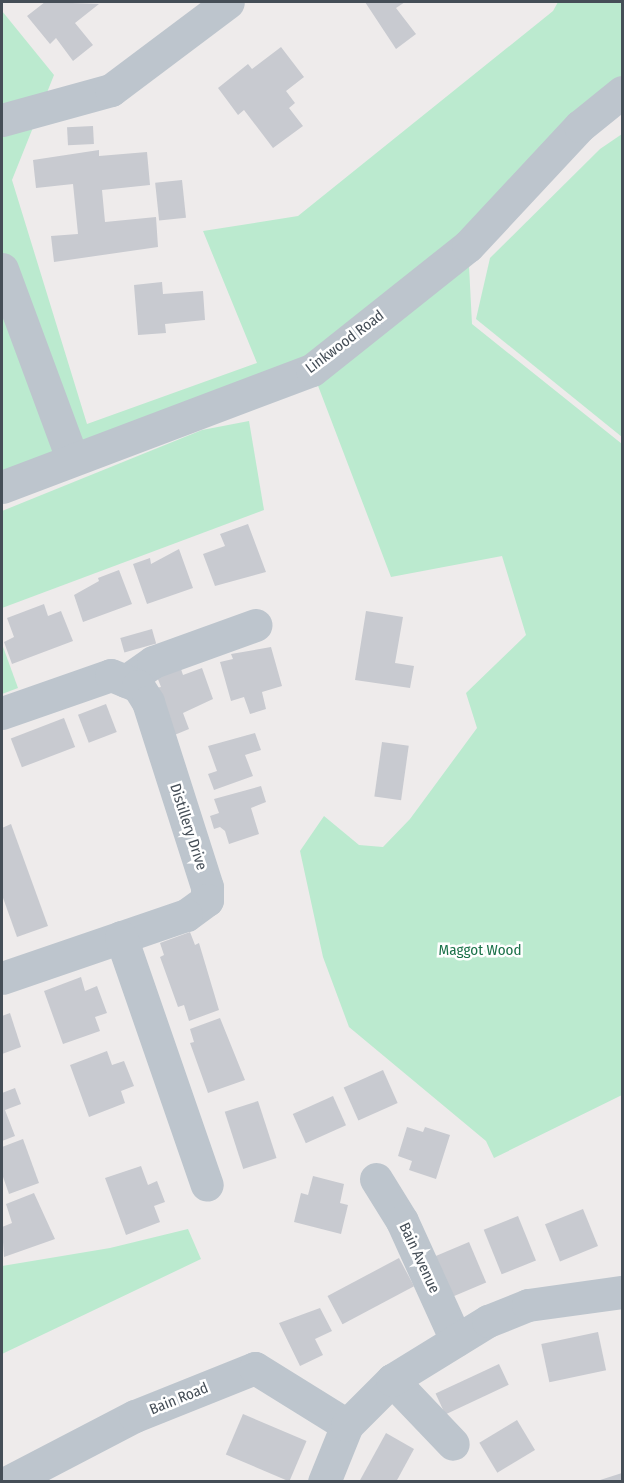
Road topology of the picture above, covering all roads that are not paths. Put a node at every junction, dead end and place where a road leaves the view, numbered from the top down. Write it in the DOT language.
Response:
graph roads {
  1 [pos="228,2"];
  2 [pos="622,92"];
  3 [pos="2,120"];
  4 [pos="2,269"];
  5 [pos="72,458"];
  6 [pos="2,486"];
  7 [pos="255,625"];
  8 [pos="126,681"];
  9 [pos="2,713"];
  10 [pos="121,937"];
  11 [pos="2,978"];
  12 [pos="376,1179"];
  13 [pos="207,1185"];
  14 [pos="622,1292"];
  15 [pos="456,1340"];
  16 [pos="392,1380"];
  17 [pos="347,1425"];
  18 [pos="453,1444"];
  19 [pos="8,1482"];
  20 [pos="324,1482"];
  1 -- 3 [label="street"];
  2 -- 5 [label="street, Linkwood Road"];
  4 -- 5 [label="street"];
  5 -- 6 [label="street, Linkwood Road"];
  7 -- 8 [label="street"];
  8 -- 9 [label="street"];
  8 -- 10 [label="street, Distillery Drive"];
  10 -- 11 [label="street, Distillery Drive"];
  10 -- 13 [label="street"];
  12 -- 15 [label="street, Bain Avenue"];
  14 -- 15 [label="street"];
  15 -- 16 [label="street"];
  16 -- 17 [label="street"];
  16 -- 18 [label="street"];
  17 -- 19 [label="street, Bain Road"];
  17 -- 20 [label="street"];
}
